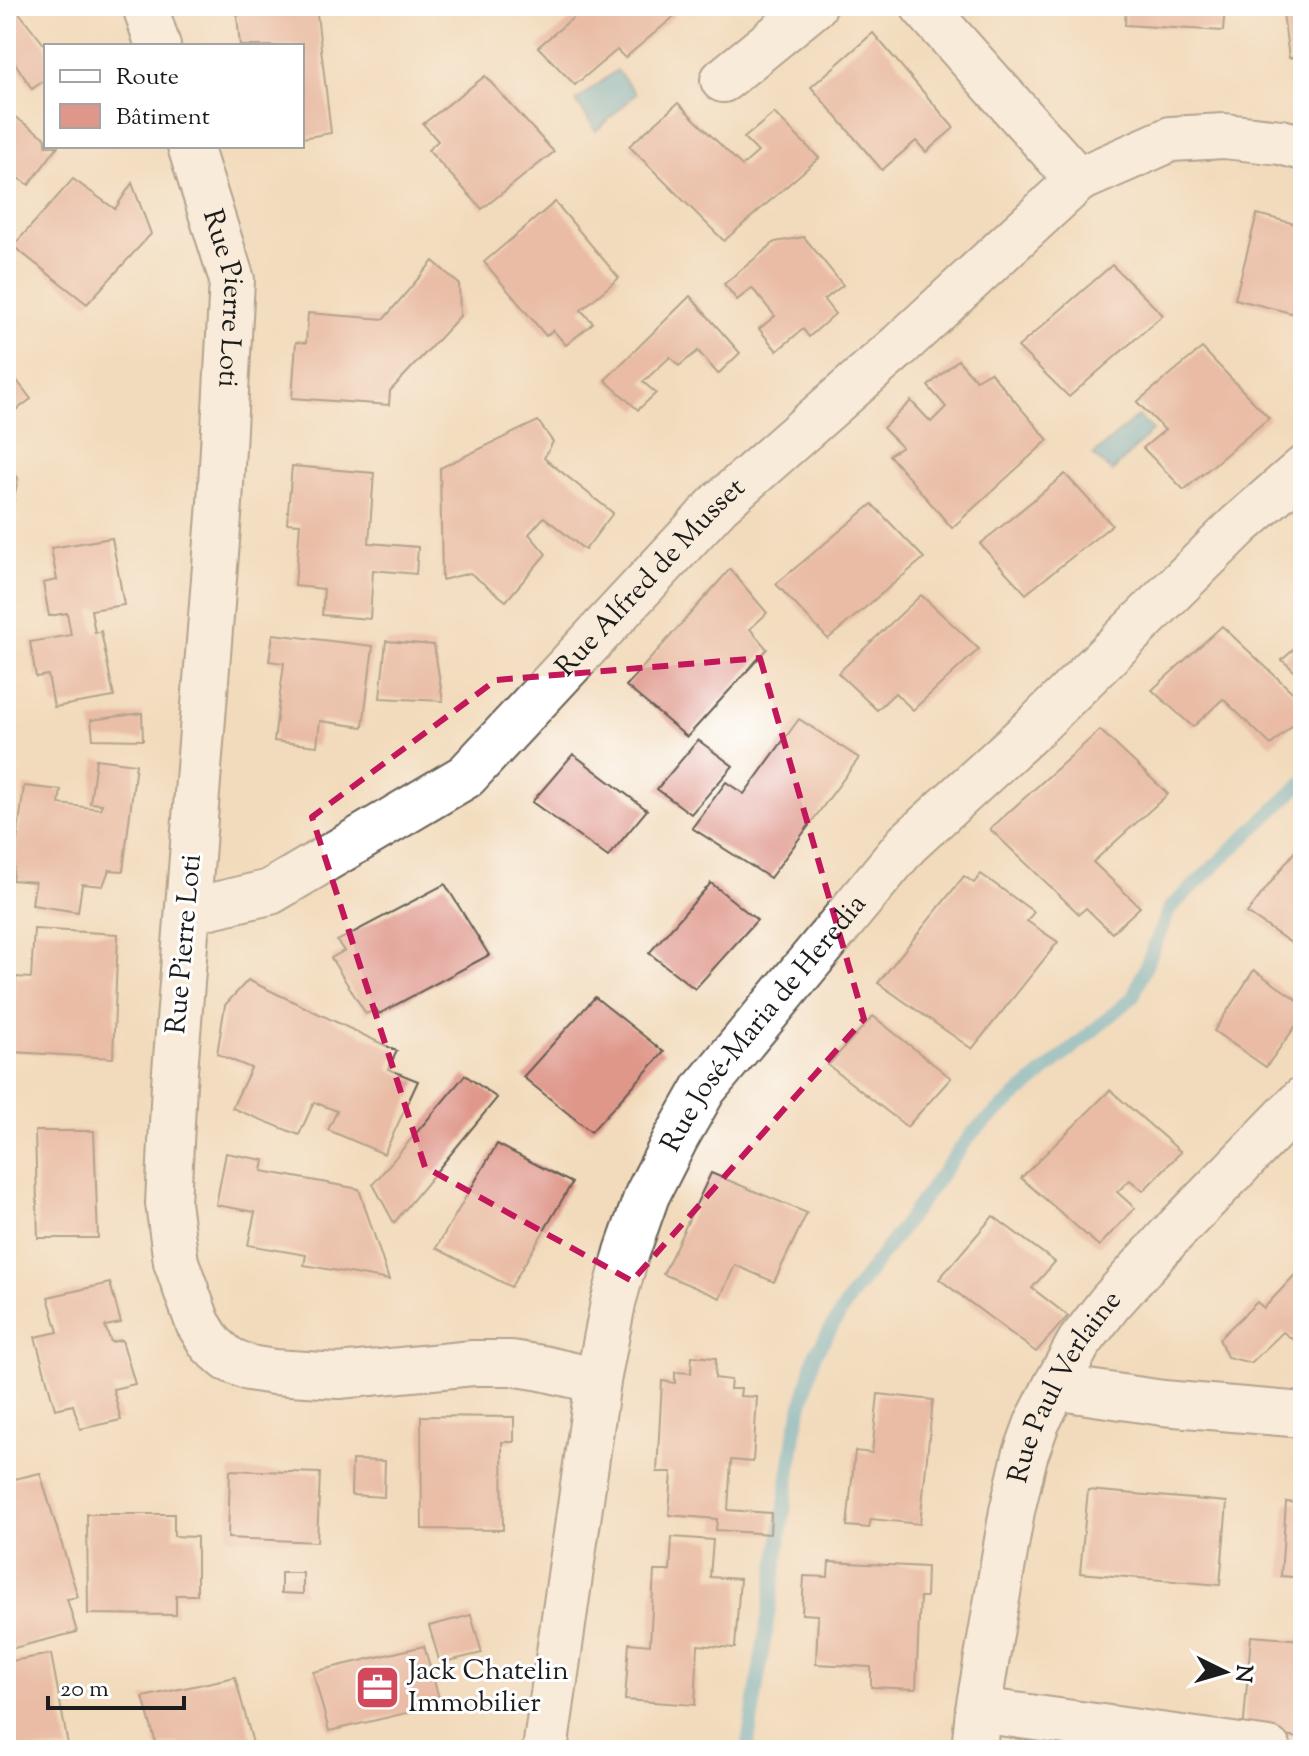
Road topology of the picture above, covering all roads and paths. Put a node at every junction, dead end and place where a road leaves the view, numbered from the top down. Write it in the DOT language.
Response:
graph roads {
  1 [pos="145,6"];
  2 [pos="814,6"];
  3 [pos="923,6"];
  4 [pos="157,44"];
  5 [pos="723,80"];
  6 [pos="191,148"];
  7 [pos="1303,148"];
  8 [pos="1078,180"];
  9 [pos="1303,469"];
  10 [pos="189,911"];
  11 [pos="1303,1099"];
  12 [pos="598,1381"];
  13 [pos="1056,1385"];
  14 [pos="1303,1415"];
  15 [pos="976,1730"];
  16 [pos="545,1750"];
  17 [pos="1269,1750"];
  1 -- 4 [label="street"];
  2 -- 5 [label="street"];
  3 -- 8 [label="street"];
  6 -- 10 [label="street, Rue Pierre Loti"];
  7 -- 8 [label="street, Rue Alfred de Musset"];
  8 -- 10 [label="street, Rue Alfred de Musset"];
  9 -- 12 [label="street, Rue José-Maria de Heredia"];
  10 -- 12 [label="street, Rue Pierre Loti"];
  11 -- 13 [label="street, Rue Paul Verlaine"];
  12 -- 16 [label="street, Rue José-Maria de Heredia"];
  13 -- 14 [label="street"];
  13 -- 15 [label="street, Rue Paul Verlaine"];
  15 -- 17 [label="street"];
}
